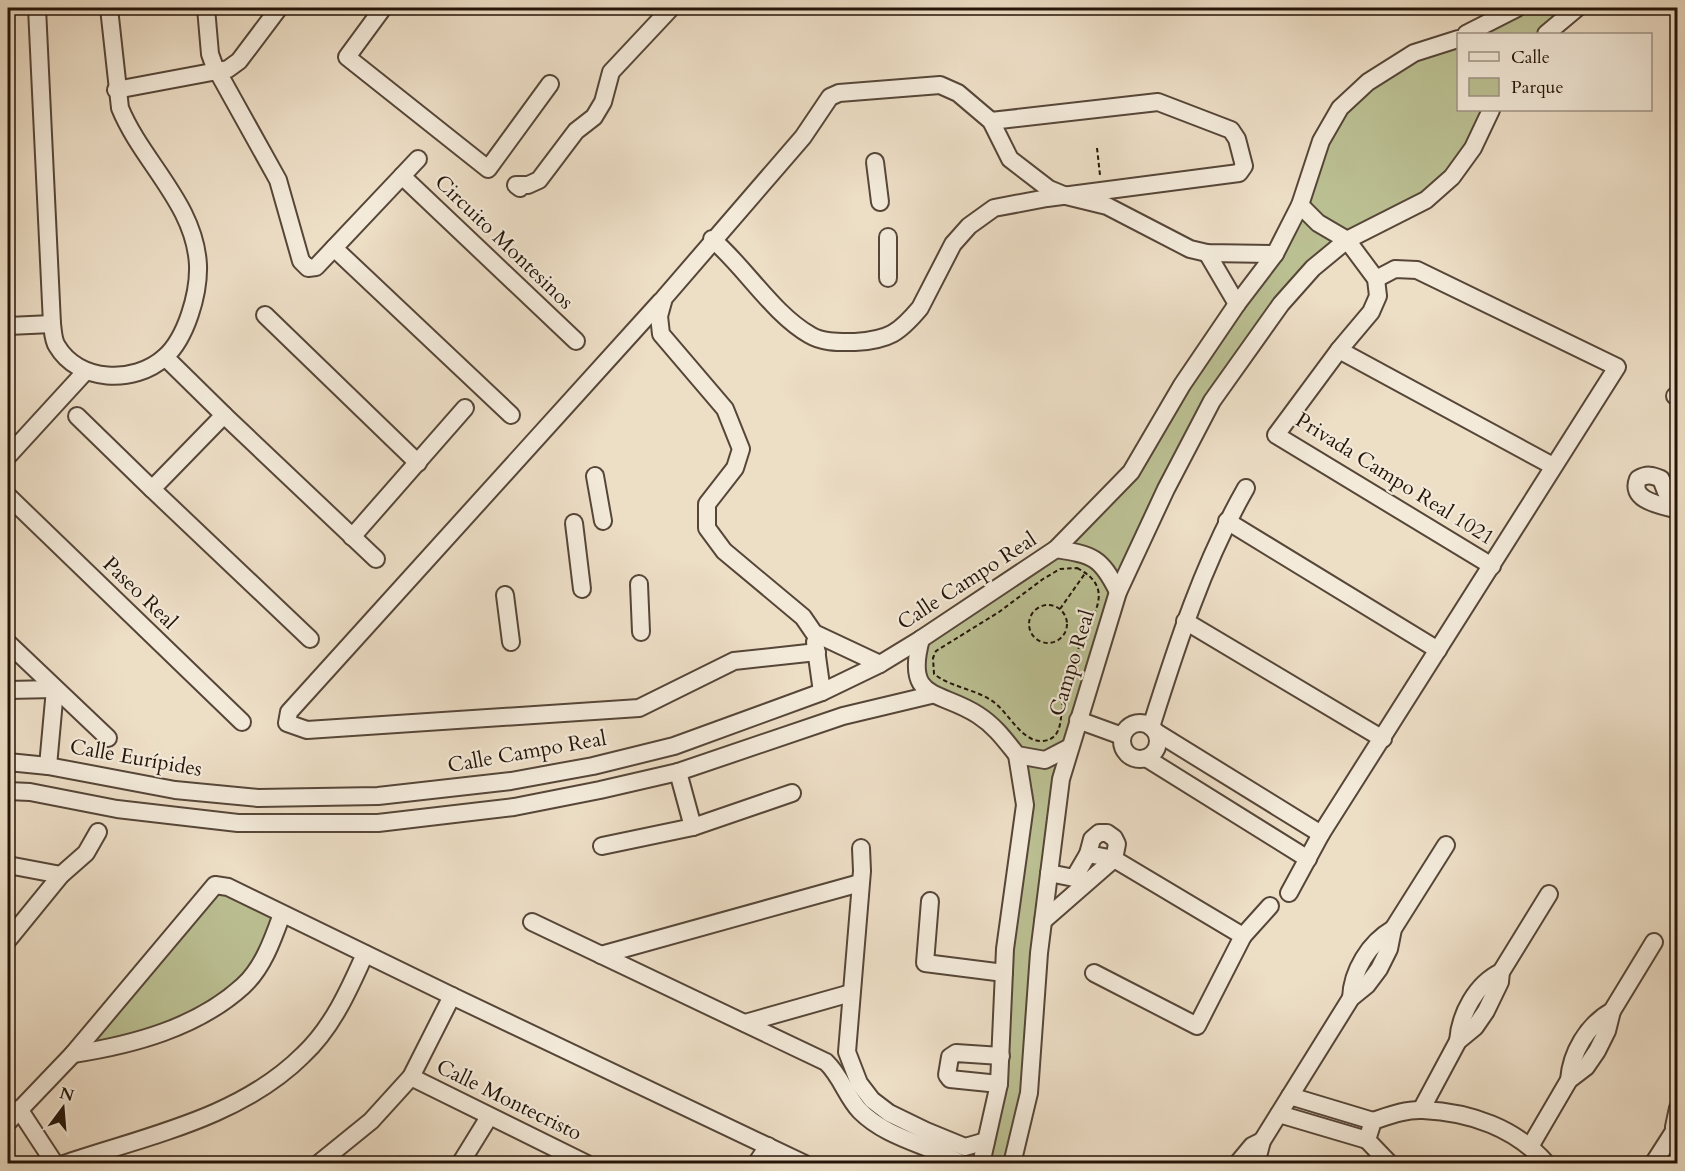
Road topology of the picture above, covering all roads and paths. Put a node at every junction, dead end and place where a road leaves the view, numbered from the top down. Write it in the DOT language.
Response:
graph roads {
  1 [pos="37,8"];
  2 [pos="109,8"];
  3 [pos="206,8"];
  4 [pos="279,8"];
  5 [pos="383,8"];
  6 [pos="671,8"];
  7 [pos="1517,8"];
  8 [pos="1577,8"];
  9 [pos="1468,33"];
  10 [pos="1547,33"];
  11 [pos="1456,42"];
  12 [pos="218,73"];
  13 [pos="550,84"];
  14 [pos="116,90"];
  15 [pos="1491,111"];
  16 [pos="991,121"];
  17 [pos="1097,148"];
  18 [pos="418,159"];
  19 [pos="875,162"];
  20 [pos="402,176"];
  21 [pos="520,188"];
  22 [pos="1103,192"];
  23 [pos="1066,196"];
  24 [pos="880,202"];
  25 [pos="1300,205"];
  26 [pos="888,237"];
  27 [pos="712,239"];
  28 [pos="1347,240"];
  29 [pos="334,248"];
  30 [pos="1207,253"];
  31 [pos="1275,254"];
  32 [pos="888,278"];
  33 [pos="1376,279"];
  34 [pos="664,298"];
  35 [pos="1237,304"];
  36 [pos="265,315"];
  37 [pos="52,324"];
  38 [pos="8,326"];
  39 [pos="576,341"];
  40 [pos="1339,350"];
  41 [pos="165,357"];
  42 [pos="85,372"];
  43 [pos="465,408"];
  44 [pos="224,415"];
  45 [pos="511,415"];
  46 [pos="77,416"];
  47 [pos="8,456"];
  48 [pos="418,463"];
  49 [pos="1553,466"];
  50 [pos="595,476"];
  51 [pos="1246,488"];
  52 [pos="152,489"];
  53 [pos="8,496"];
  54 [pos="1677,497"];
  55 [pos="1677,510"];
  56 [pos="603,521"];
  57 [pos="1227,521"];
  58 [pos="574,523"];
  59 [pos="352,537"];
  60 [pos="1056,549"];
  61 [pos="376,559"];
  62 [pos="1096,559"];
  63 [pos="1492,566"];
  64 [pos="1086,573"];
  65 [pos="639,584"];
  66 [pos="582,589"];
  67 [pos="1118,592"];
  68 [pos="505,595"];
  69 [pos="1060,609"];
  70 [pos="1185,621"];
  71 [pos="641,632"];
  72 [pos="814,633"];
  73 [pos="310,639"];
  74 [pos="921,639"];
  75 [pos="511,642"];
  76 [pos="8,643"];
  77 [pos="1438,650"];
  78 [pos="817,652"];
  79 [pos="880,664"];
  80 [pos="55,689"];
  81 [pos="8,690"];
  82 [pos="822,692"];
  83 [pos="931,695"];
  84 [pos="1078,720"];
  85 [pos="242,722"];
  86 [pos="1154,729"];
  87 [pos="1122,736"];
  88 [pos="108,738"];
  89 [pos="1383,739"];
  90 [pos="1070,747"];
  91 [pos="1017,756"];
  92 [pos="1146,758"];
  93 [pos="8,762"];
  94 [pos="48,766"];
  95 [pos="678,772"];
  96 [pos="120,781"];
  97 [pos="8,791"];
  98 [pos="792,793"];
  99 [pos="258,798"];
  100 [pos="117,809"];
  101 [pos="693,826"];
  102 [pos="98,832"];
  103 [pos="1321,834"];
  104 [pos="1446,845"];
  105 [pos="602,846"];
  106 [pos="861,848"];
  107 [pos="1088,854"];
  108 [pos="1308,859"];
  109 [pos="1114,860"];
  110 [pos="8,866"];
  111 [pos="1049,873"];
  112 [pos="61,875"];
  113 [pos="1079,882"];
  114 [pos="860,883"];
  115 [pos="1288,893"];
  116 [pos="1549,894"];
  117 [pos="930,901"];
  118 [pos="1270,906"];
  119 [pos="282,914"];
  120 [pos="1043,921"];
  121 [pos="532,922"];
  122 [pos="1243,936"];
  123 [pos="8,940"];
  124 [pos="1654,942"];
  125 [pos="365,954"];
  126 [pos="601,955"];
  127 [pos="1004,973"];
  128 [pos="1094,973"];
  129 [pos="850,993"];
  130 [pos="452,996"];
  131 [pos="745,1023"];
  132 [pos="847,1052"];
  133 [pos="73,1053"];
  134 [pos="1001,1056"];
  135 [pos="826,1062"];
  136 [pos="411,1077"];
  137 [pos="999,1084"];
  138 [pos="1290,1096"];
  139 [pos="19,1108"];
  140 [pos="1677,1108"];
  141 [pos="1421,1110"];
  142 [pos="1279,1114"];
  143 [pos="489,1117"];
  144 [pos="1373,1121"];
  145 [pos="8,1122"];
  146 [pos="896,1126"];
  147 [pos="1676,1126"];
  148 [pos="923,1138"];
  149 [pos="1367,1140"];
  150 [pos="986,1141"];
  151 [pos="1262,1141"];
  152 [pos="1531,1145"];
  153 [pos="768,1146"];
  154 [pos="579,1162"];
  155 [pos="1386,1162"];
  156 [pos="55,1164"];
  157 [pos="64,1164"];
  158 [pos="318,1164"];
  159 [pos="460,1164"];
  160 [pos="756,1164"];
  161 [pos="806,1164"];
  162 [pos="962,1164"];
  163 [pos="981,1164"];
  164 [pos="1012,1164"];
  165 [pos="1237,1164"];
  166 [pos="1256,1164"];
  167 [pos="1547,1164"];
  168 [pos="1653,1164"];
  1 -- 37 [label="street"];
  2 -- 14 [label="street"];
  3 -- 12 [label="street"];
  4 -- 12 [label="street"];
  5 -- 13 [label="street"];
  6 -- 21 [label="street"];
  7 -- 9 [label="street"];
  8 -- 10 [label="street"];
  11 -- 25 [label="street, Calle Campo Real"];
  12 -- 14 [label="street"];
  12 -- 29 [label="street, Circuito Montesinos"];
  14 -- 41 [label="street"];
  15 -- 28 [label="street"];
  16 -- 22 [label="street"];
  16 -- 23 [label="street"];
  16 -- 27 [label="street"];
  17 -- 22 [label="path"];
  18 -- 20 [label="street, Circuito Montesinos"];
  19 -- 24 [label="street"];
  20 -- 29 [label="street, Circuito Montesinos"];
  20 -- 39 [label="street, Circuito Montesinos"];
  22 -- 23 [label="street"];
  23 -- 27 [label="street"];
  23 -- 30 [label="street"];
  25 -- 28 [label="street"];
  25 -- 31 [label="street, Calle Campo Real"];
  26 -- 32 [label="street"];
  27 -- 34 [label="street"];
  28 -- 33 [label="street"];
  28 -- 67 [label="street"];
  29 -- 45 [label="street"];
  30 -- 31 [label="street"];
  30 -- 35 [label="street"];
  31 -- 35 [label="street, Calle Campo Real"];
  33 -- 40 [label="street, Privada Campo Real 1021"];
  33 -- 49 [label="street, Privada Campo Real 1021"];
  34 -- 72 [label="street"];
  34 -- 78 [label="street"];
  35 -- 60 [label="street, Calle Campo Real"];
  36 -- 48 [label="street"];
  37 -- 38 [label="street"];
  37 -- 42 [label="street"];
  40 -- 49 [label="street"];
  40 -- 63 [label="street, Privada Campo Real 1021"];
  41 -- 42 [label="street"];
  41 -- 44 [label="street"];
  42 -- 47 [label="street"];
  43 -- 48 [label="street"];
  44 -- 52 [label="street"];
  44 -- 59 [label="street"];
  46 -- 52 [label="street"];
  48 -- 59 [label="street"];
  49 -- 63 [label="street, Privada Campo Real 1021"];
  50 -- 56 [label="street"];
  51 -- 57 [label="street"];
  52 -- 73 [label="street"];
  53 -- 85 [label="street, Paseo Real"];
  54 -- 55 [label="street"];
  57 -- 70 [label="street"];
  57 -- 77 [label="street"];
  58 -- 66 [label="street"];
  59 -- 61 [label="street"];
  60 -- 62 [label="street"];
  60 -- 74 [label="street, Calle Campo Real"];
  62 -- 64 [label="path"];
  62 -- 67 [label="street"];
  63 -- 77 [label="street, Privada Campo Real 1021"];
  64 -- 64 [label="path"];
  64 -- 69 [label="path"];
  65 -- 71 [label="street"];
  67 -- 84 [label="street, Campo Real"];
  68 -- 75 [label="street"];
  69 -- 69 [label="path"];
  70 -- 86 [label="street"];
  70 -- 89 [label="street"];
  72 -- 78 [label="street"];
  72 -- 79 [label="street"];
  74 -- 79 [label="street, Calle Campo Real"];
  74 -- 83 [label="street"];
  76 -- 80 [label="street"];
  77 -- 89 [label="street, Privada Campo Real 1021"];
  78 -- 82 [label="street"];
  79 -- 82 [label="street, Calle Campo Real"];
  80 -- 81 [label="street"];
  80 -- 88 [label="street"];
  80 -- 94 [label="street"];
  82 -- 99 [label="street, Calle Campo Real"];
  83 -- 91 [label="street"];
  83 -- 95 [label="street"];
  84 -- 87 [label="street"];
  84 -- 90 [label="street, Campo Real"];
  86 -- 87 [label="street"];
  86 -- 92 [label="street"];
  86 -- 103 [label="street"];
  87 -- 92 [label="street"];
  89 -- 103 [label="street, Privada Campo Real 1021"];
  90 -- 91 [label="street"];
  90 -- 111 [label="street"];
  91 -- 127 [label="street"];
  92 -- 108 [label="street"];
  93 -- 94 [label="street, Calle Eurípides"];
  94 -- 96 [label="street, Calle Eurípides"];
  95 -- 100 [label="street"];
  95 -- 101 [label="street"];
  96 -- 99 [label="street, Calle Eurípides"];
  96 -- 100 [label="street"];
  97 -- 100 [label="street"];
  98 -- 101 [label="street"];
  101 -- 105 [label="street"];
  102 -- 112 [label="street"];
  103 -- 108 [label="street, Privada Campo Real 1021"];
  104 -- 138 [label="street"];
  106 -- 114 [label="street"];
  107 -- 109 [label="street"];
  107 -- 109 [label="street"];
  107 -- 113 [label="street"];
  108 -- 115 [label="street, Privada Campo Real 1021"];
  109 -- 113 [label="street"];
  109 -- 122 [label="street"];
  110 -- 112 [label="street"];
  111 -- 113 [label="street"];
  111 -- 120 [label="street"];
  112 -- 123 [label="street"];
  113 -- 120 [label="street"];
  114 -- 126 [label="street"];
  114 -- 129 [label="street"];
  116 -- 141 [label="street"];
  117 -- 127 [label="street"];
  118 -- 122 [label="street"];
  119 -- 125 [label="street"];
  119 -- 133 [label="street"];
  119 -- 133 [label="street"];
  120 -- 164 [label="street"];
  121 -- 126 [label="street"];
  122 -- 128 [label="street"];
  124 -- 152 [label="street"];
  125 -- 130 [label="street"];
  125 -- 157 [label="street"];
  126 -- 131 [label="street"];
  127 -- 134 [label="street"];
  129 -- 131 [label="street"];
  129 -- 132 [label="street"];
  130 -- 136 [label="street"];
  130 -- 153 [label="street"];
  131 -- 135 [label="street"];
  132 -- 135 [label="street"];
  132 -- 146 [label="street"];
  133 -- 139 [label="street"];
  134 -- 137 [label="street"];
  134 -- 137 [label="street"];
  135 -- 146 [label="street"];
  136 -- 143 [label="street, Calle Montecristo"];
  136 -- 158 [label="street"];
  137 -- 150 [label="street"];
  138 -- 142 [label="street"];
  138 -- 144 [label="street"];
  139 -- 145 [label="street"];
  139 -- 156 [label="street"];
  140 -- 147 [label="street"];
  141 -- 144 [label="street"];
  141 -- 152 [label="street"];
  142 -- 149 [label="street"];
  142 -- 151 [label="street"];
  143 -- 154 [label="street, Calle Montecristo"];
  143 -- 159 [label="street"];
  144 -- 149 [label="street"];
  146 -- 148 [label="street"];
  147 -- 168 [label="street"];
  148 -- 150 [label="street"];
  148 -- 162 [label="street"];
  149 -- 155 [label="street"];
  150 -- 163 [label="street"];
  151 -- 165 [label="street"];
  151 -- 166 [label="street"];
  152 -- 167 [label="street"];
  153 -- 160 [label="street"];
  153 -- 161 [label="street"];
}
